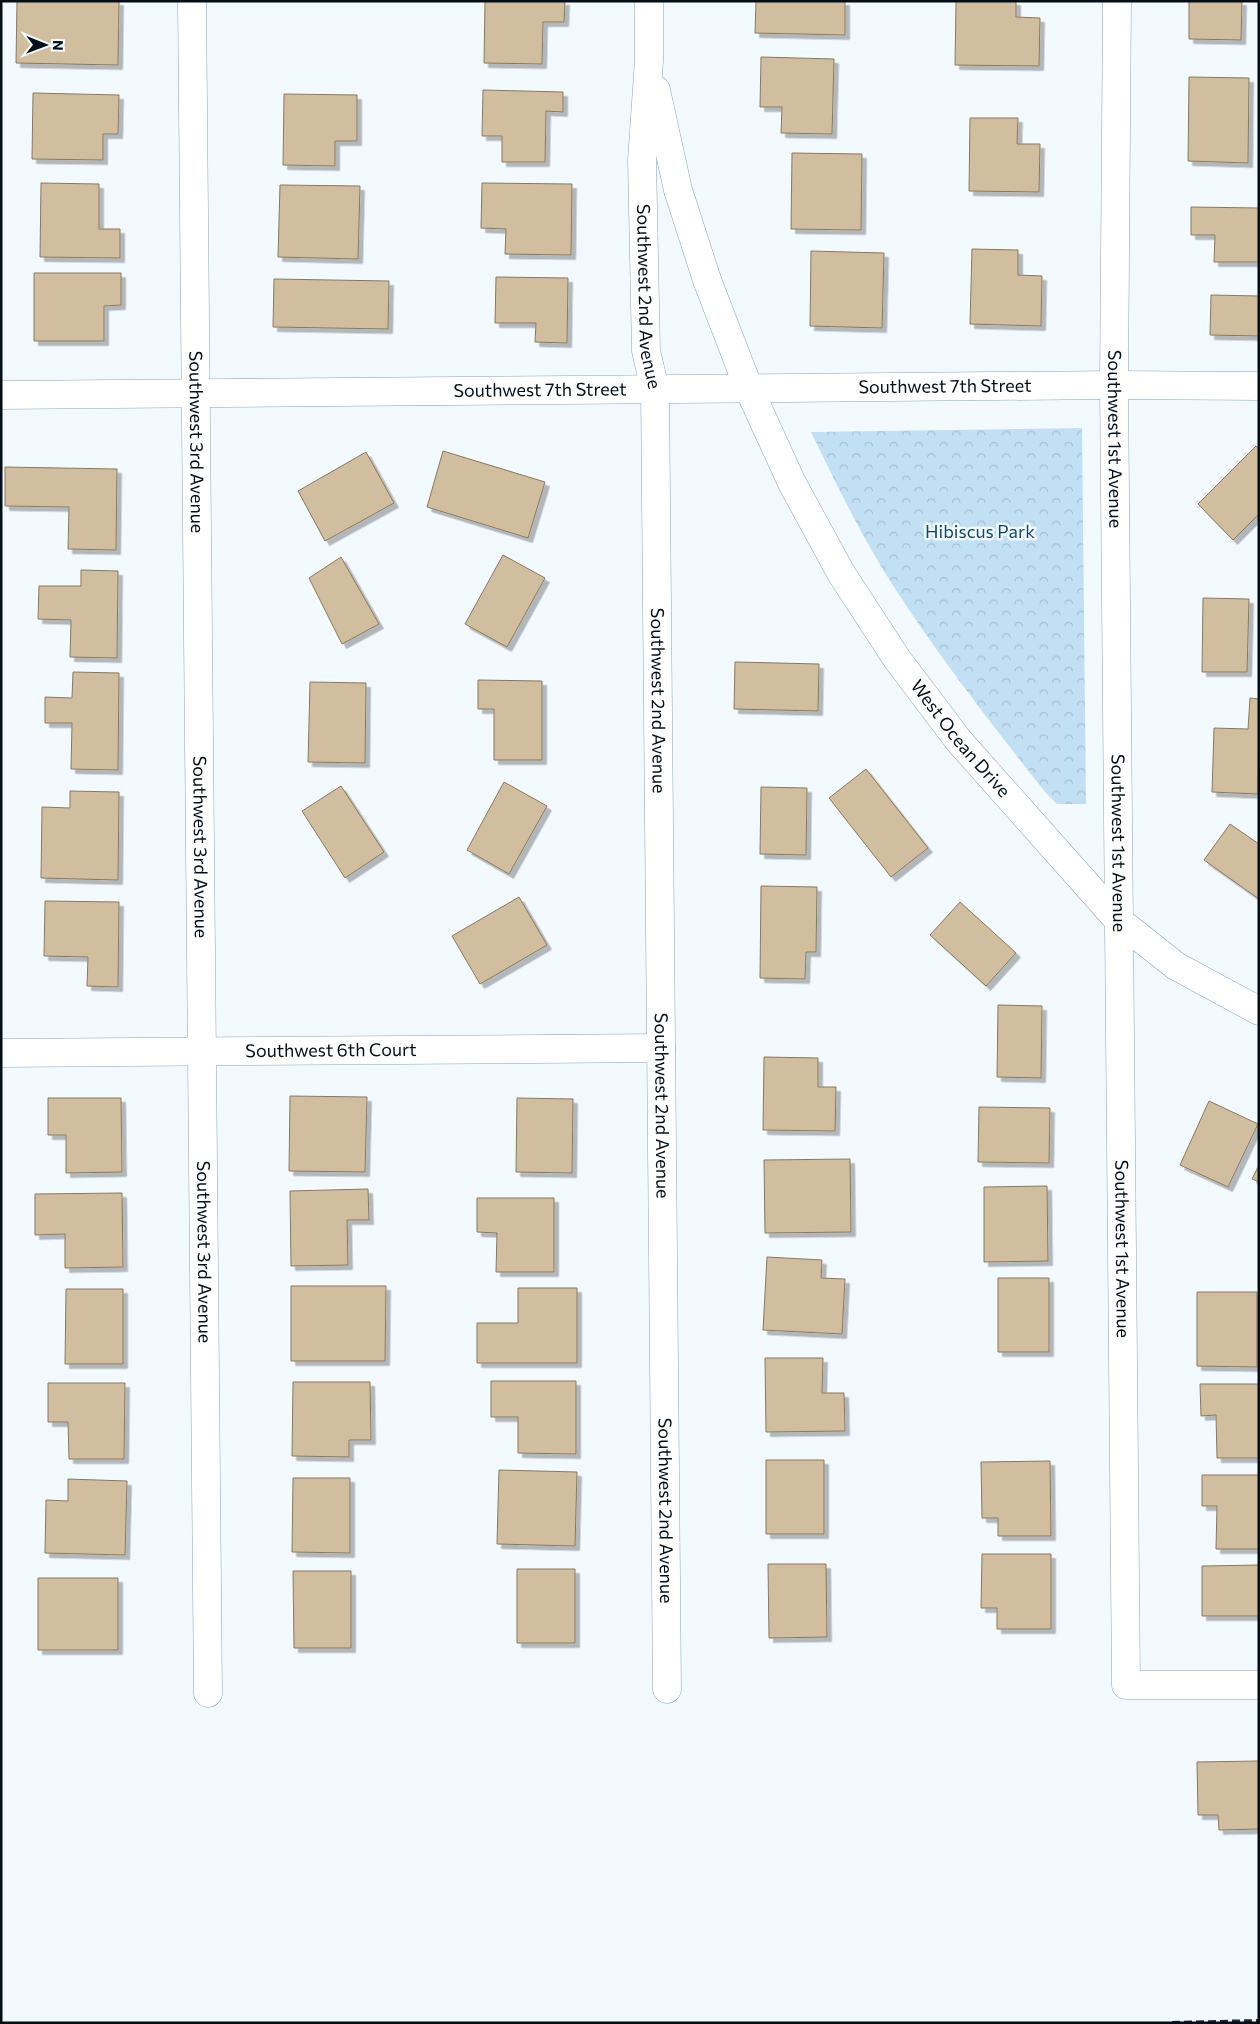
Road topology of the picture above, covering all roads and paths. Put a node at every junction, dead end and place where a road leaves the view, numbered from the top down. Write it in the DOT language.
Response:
graph roads {
  1 [pos="192,1"];
  2 [pos="649,1"];
  3 [pos="1117,1"];
  4 [pos="650,60"];
  5 [pos="1114,385"];
  6 [pos="1259,386"];
  7 [pos="655,389"];
  8 [pos="749,389"];
  9 [pos="196,393"];
  10 [pos="1,395"];
  11 [pos="1119,921"];
  12 [pos="1259,1011"];
  13 [pos="660,1048"];
  14 [pos="202,1052"];
  15 [pos="1,1053"];
  16 [pos="1259,1684"];
  17 [pos="667,1690"];
  18 [pos="208,1694"];
  1 -- 9 [label="street, Southwest 3rd Avenue"];
  2 -- 4 [label="street"];
  3 -- 5 [label="street, Southwest 1st Avenue"];
  4 -- 7 [label="street, Southwest 2nd Avenue"];
  4 -- 8 [label="street, Southwest 2nd Avenue"];
  5 -- 6 [label="street, Southwest 7th Street"];
  5 -- 8 [label="street, Southwest 7th Street"];
  5 -- 11 [label="street, Southwest 1st Avenue"];
  7 -- 8 [label="street, Southwest 7th Street"];
  7 -- 9 [label="street, Southwest 7th Street"];
  7 -- 13 [label="street, Southwest 2nd Avenue"];
  8 -- 11 [label="street, West Ocean Drive"];
  9 -- 10 [label="street, Southwest 7th Street"];
  9 -- 14 [label="street, Southwest 3rd Avenue"];
  11 -- 12 [label="street, West Ocean Drive"];
  11 -- 16 [label="street, Southwest 1st Avenue"];
  13 -- 14 [label="street, Southwest 6th Court"];
  13 -- 17 [label="street, Southwest 2nd Avenue"];
  14 -- 15 [label="street, Southwest 6th Court"];
  14 -- 18 [label="street, Southwest 3rd Avenue"];
}
